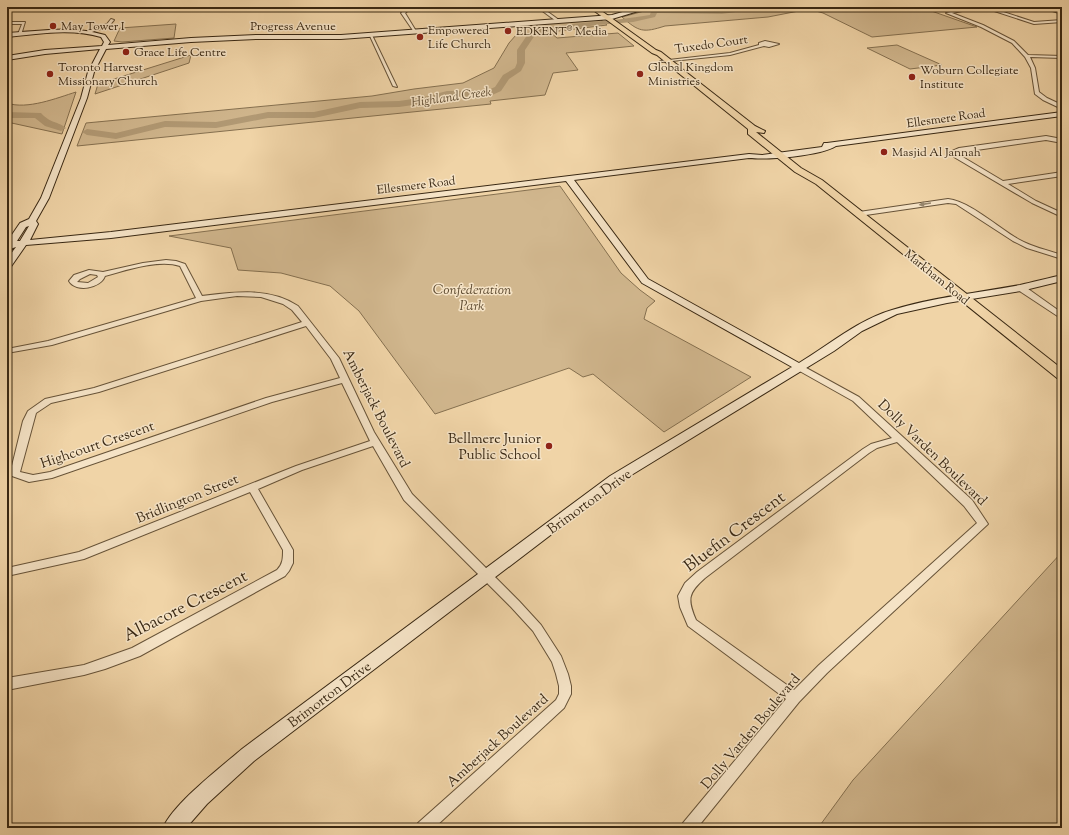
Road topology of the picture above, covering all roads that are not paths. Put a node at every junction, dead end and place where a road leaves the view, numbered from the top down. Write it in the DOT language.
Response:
graph roads {
  1 [pos="411,7"];
  2 [pos="540,7"];
  3 [pos="592,7"];
  4 [pos="599,7"];
  5 [pos="643,7"];
  6 [pos="980,7"];
  7 [pos="984,7"];
  8 [pos="1042,7"];
  9 [pos="1062,14"];
  10 [pos="112,20"];
  11 [pos="557,20"];
  12 [pos="612,20"];
  13 [pos="1062,21"];
  14 [pos="7,23"];
  15 [pos="414,31"];
  16 [pos="88,32"];
  17 [pos="20,34"];
  18 [pos="7,35"];
  19 [pos="370,35"];
  20 [pos="763,45"];
  21 [pos="105,46"];
  22 [pos="1026,56"];
  23 [pos="1062,57"];
  24 [pos="7,58"];
  25 [pos="665,61"];
  26 [pos="395,86"];
  27 [pos="1062,106"];
  28 [pos="1062,114"];
  29 [pos="1062,140"];
  30 [pos="782,152"];
  31 [pos="1062,174"];
  32 [pos="568,178"];
  33 [pos="1003,183"];
  34 [pos="859,214"];
  35 [pos="1062,215"];
  36 [pos="32,220"];
  37 [pos="22,246"];
  38 [pos="8,247"];
  39 [pos="1062,257"];
  40 [pos="7,266"];
  41 [pos="102,275"];
  42 [pos="1062,278"];
  43 [pos="1021,288"];
  44 [pos="963,298"];
  45 [pos="200,299"];
  46 [pos="1062,318"];
  47 [pos="308,323"];
  48 [pos="7,351"];
  49 [pos="799,367"];
  50 [pos="1062,375"];
  51 [pos="345,379"];
  52 [pos="898,439"];
  53 [pos="376,442"];
  54 [pos="252,487"];
  55 [pos="7,572"];
  56 [pos="487,577"];
  57 [pos="7,684"];
  58 [pos="795,698"];
  59 [pos="173,828"];
  60 [pos="423,828"];
  61 [pos="688,828"];
  1 -- 15 [label="street"];
  2 -- 11 [label="street"];
  3 -- 12 [label="main road, Markham Road"];
  4 -- 12 [label="main road, Markham Road"];
  5 -- 12 [label="main road, Progress Avenue"];
  6 -- 22 [label="street"];
  7 -- 13 [label="street"];
  8 -- 9 [label="street"];
  10 -- 16 [label="street"];
  11 -- 12 [label="main road, Progress Avenue"];
  11 -- 15 [label="main road, Progress Avenue"];
  12 -- 25 [label="main road, Markham Road"];
  14 -- 17 [label="street"];
  15 -- 19 [label="main road, Progress Avenue"];
  16 -- 17 [label="main road"];
  16 -- 21 [label="main road"];
  17 -- 18 [label="main road"];
  19 -- 21 [label="main road, Progress Avenue"];
  19 -- 26 [label="street"];
  20 -- 25 [label="street, Tuxedo Court"];
  21 -- 24 [label="main road, Progress Avenue"];
  21 -- 36 [label="main road"];
  22 -- 23 [label="street"];
  22 -- 27 [label="street"];
  25 -- 30 [label="main road, Markham Road"];
  28 -- 30 [label="main road, Ellesmere Road"];
  29 -- 33 [label="street"];
  30 -- 32 [label="main road, Ellesmere Road"];
  30 -- 34 [label="main road, Markham Road"];
  31 -- 33 [label="street"];
  32 -- 37 [label="main road, Ellesmere Road"];
  32 -- 49 [label="main road, Dolly Varden Boulevard"];
  33 -- 35 [label="street"];
  39 -- 34 [label="street, one-way"];
  34 -- 44 [label="main road, Markham Road"];
  36 -- 37 [label="main road"];
  36 -- 38 [label="main road"];
  37 -- 38 [label="main road, Ellesmere Road"];
  37 -- 40 [label="main road"];
  41 -- 45 [label="street"];
  42 -- 43 [label="main road, Brimorton Drive"];
  43 -- 44 [label="main road, Brimorton Drive"];
  43 -- 46 [label="street"];
  44 -- 49 [label="main road, Brimorton Drive"];
  44 -- 50 [label="main road, Markham Road"];
  45 -- 47 [label="street, Amberjack Boulevard"];
  45 -- 48 [label="street, Amberjack Boulevard"];
  47 -- 51 [label="street, Amberjack Boulevard"];
  47 -- 51 [label="street, Highcourt Crescent"];
  49 -- 52 [label="street, Dolly Varden Boulevard"];
  49 -- 56 [label="main road, Brimorton Drive"];
  51 -- 53 [label="street, Amberjack Boulevard"];
  52 -- 58 [label="street, Dolly Varden Boulevard"];
  52 -- 58 [label="street, Bluefin Crescent"];
  53 -- 54 [label="street, Bridlington Street"];
  53 -- 56 [label="street, Amberjack Boulevard"];
  54 -- 55 [label="street, Bridlington Street"];
  54 -- 57 [label="street, Albacore Crescent"];
  56 -- 59 [label="main road, Brimorton Drive"];
  56 -- 60 [label="street, Amberjack Boulevard"];
  58 -- 61 [label="street, Dolly Varden Boulevard"];
}
